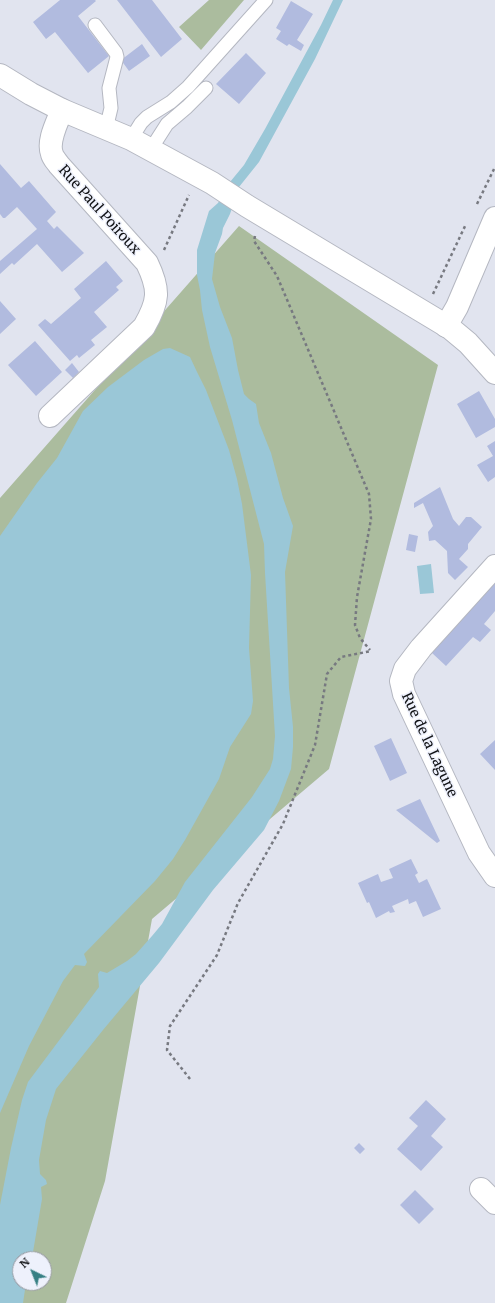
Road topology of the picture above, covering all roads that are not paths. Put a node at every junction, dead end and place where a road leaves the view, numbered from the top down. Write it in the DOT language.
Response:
graph roads {
  1 [pos="266,0"];
  2 [pos="96,25"];
  3 [pos="0,75"];
  4 [pos="206,88"];
  5 [pos="62,110"];
  6 [pos="106,129"];
  7 [pos="131,139"];
  8 [pos="151,149"];
  9 [pos="495,218"];
  10 [pos="446,326"];
  11 [pos="495,373"];
  12 [pos="50,416"];
  13 [pos="495,566"];
  14 [pos="495,876"];
  1 -- 7 [label="lane"];
  2 -- 6 [label="lane"];
  3 -- 5 [label="street"];
  4 -- 8 [label="lane"];
  5 -- 6 [label="street"];
  5 -- 12 [label="street, Rue Paul Poiroux"];
  6 -- 7 [label="street"];
  7 -- 8 [label="street"];
  8 -- 10 [label="street"];
  9 -- 10 [label="street"];
  10 -- 11 [label="street"];
  13 -- 14 [label="street, Rue de la Lagune"];
}
